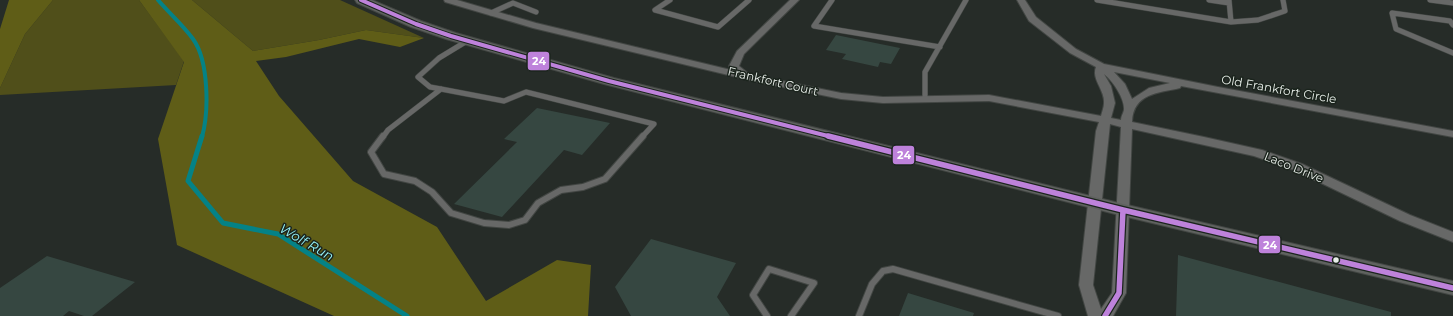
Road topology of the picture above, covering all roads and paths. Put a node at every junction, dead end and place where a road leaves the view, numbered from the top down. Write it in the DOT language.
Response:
graph roads {
  1 [pos="361,0"];
  2 [pos="448,0"];
  3 [pos="670,0"];
  4 [pos="749,0"];
  5 [pos="794,0"];
  6 [pos="832,0"];
  7 [pos="966,0"];
  8 [pos="1021,0"];
  9 [pos="1098,0"];
  10 [pos="1209,0"];
  11 [pos="1283,0"];
  12 [pos="1430,0"];
  13 [pos="1229,2"];
  14 [pos="1453,3"];
  15 [pos="536,12"];
  16 [pos="491,13"];
  17 [pos="1231,22"];
  18 [pos="1453,25"];
  19 [pos="467,41"];
  20 [pos="940,47"];
  21 [pos="1453,53"];
  22 [pos="1101,66"];
  23 [pos="743,74"];
  24 [pos="1193,86"];
  25 [pos="441,89"];
  26 [pos="925,99"];
  27 [pos="1130,108"];
  28 [pos="1105,120"];
  29 [pos="1127,124"];
  30 [pos="1453,134"];
  31 [pos="1095,203"];
  32 [pos="1123,210"];
  33 [pos="1453,237"];
  34 [pos="1453,288"];
  35 [pos="767,316"];
  36 [pos="791,316"];
  37 [pos="859,316"];
  38 [pos="1058,316"];
  39 [pos="1096,316"];
  40 [pos="1105,316"];
  1 -- 19 [label="main road"];
  2 -- 16 [label="street, Frankfort Court"];
  3 -- 4 [label="lane"];
  5 -- 23 [label="street"];
  6 -- 20 [label="lane"];
  7 -- 20 [label="lane"];
  8 -- 22 [label="street, Old Frankfort Circle"];
  9 -- 17 [label="lane"];
  10 -- 13 [label="lane"];
  11 -- 17 [label="lane"];
  12 -- 14 [label="lane"];
  13 -- 17 [label="lane"];
  15 -- 16 [label="lane"];
  16 -- 23 [label="street, Frankfort Court"];
  18 -- 21 [label="lane"];
  19 -- 25 [label="lane"];
  19 -- 31 [label="main road"];
  20 -- 26 [label="lane"];
  22 -- 24 [label="street, Old Frankfort Circle"];
  22 -- 27 [label="street, Old Frankfort Circle"];
  22 -- 28 [label="street"];
  23 -- 26 [label="street, Frankfort Court"];
  24 -- 27 [label="street"];
  24 -- 30 [label="street, Old Frankfort Circle"];
  25 -- 25 [label="lane"];
  26 -- 28 [label="street, Frankfort Court"];
  27 -- 29 [label="street"];
  28 -- 29 [label="street, Frankfort Court"];
  28 -- 31 [label="street"];
  29 -- 32 [label="street"];
  29 -- 33 [label="street, Laco Drive"];
  31 -- 32 [label="main road"];
  31 -- 39 [label="street"];
  32 -- 34 [label="main road"];
  32 -- 40 [label="street"];
  35 -- 36 [label="lane"];
  37 -- 38 [label="lane"];
}
